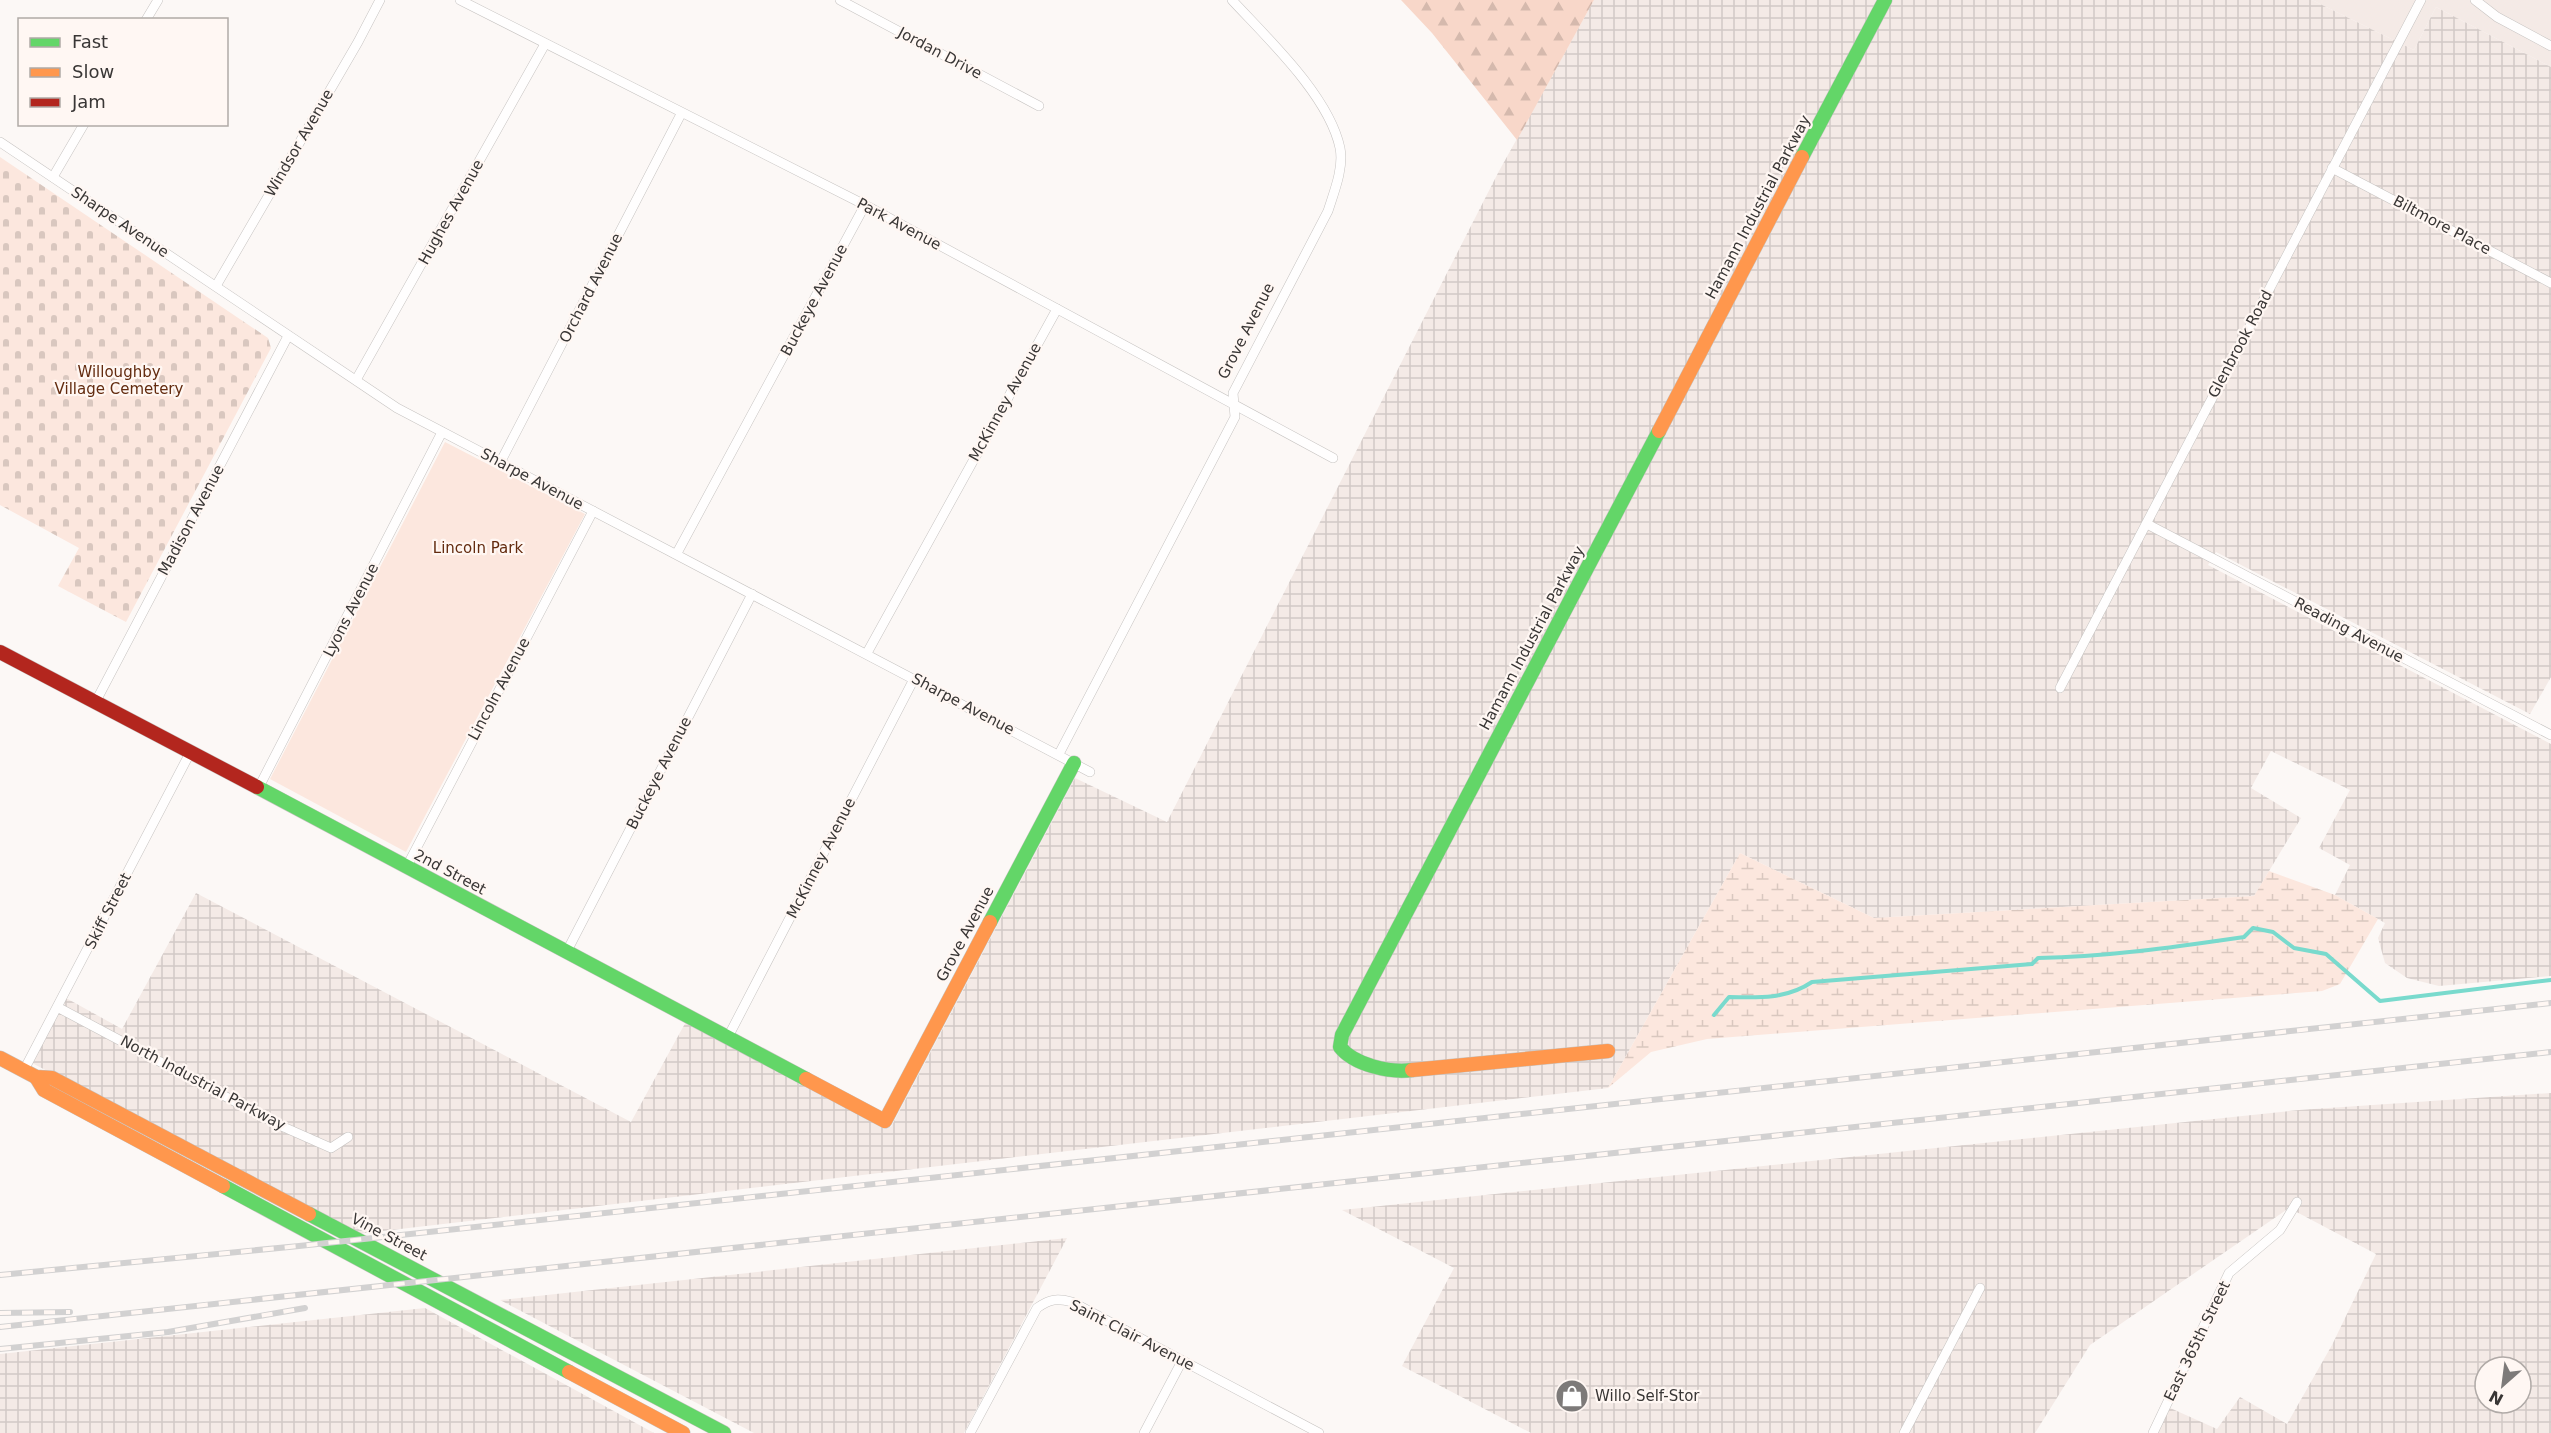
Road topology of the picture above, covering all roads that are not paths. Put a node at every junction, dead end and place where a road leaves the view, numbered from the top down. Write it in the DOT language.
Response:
graph roads {
  1 [pos="158,0"];
  2 [pos="380,0"];
  3 [pos="460,0"];
  4 [pos="840,0"];
  5 [pos="1232,0"];
  6 [pos="1885,0"];
  7 [pos="2421,0"];
  8 [pos="2475,0"];
  9 [pos="147,18"];
  10 [pos="545,44"];
  11 [pos="2551,46"];
  12 [pos="1039,106"];
  13 [pos="681,114"];
  14 [pos="83,126"];
  15 [pos="0,142"];
  16 [pos="2332,168"];
  17 [pos="53,177"];
  18 [pos="865,205"];
  19 [pos="2551,283"];
  20 [pos="216,285"];
  21 [pos="1057,309"];
  22 [pos="288,336"];
  23 [pos="356,380"];
  24 [pos="1235,405"];
  25 [pos="442,432"];
  26 [pos="1333,458"];
  27 [pos="501,461"];
  28 [pos="593,511"];
  29 [pos="2147,524"];
  30 [pos="677,554"];
  31 [pos="752,594"];
  32 [pos="0,652"];
  33 [pos="867,652"];
  34 [pos="914,679"];
  35 [pos="2060,688"];
  36 [pos="95,703"];
  37 [pos="2551,735"];
  38 [pos="191,751"];
  39 [pos="1059,754"];
  40 [pos="1074,763"];
  41 [pos="1090,772"];
  42 [pos="259,787"];
  43 [pos="406,868"];
  44 [pos="567,951"];
  45 [pos="59,1008"];
  46 [pos="728,1036"];
  47 [pos="1608,1052"];
  48 [pos="0,1058"];
  49 [pos="30,1074"];
  50 [pos="885,1121"];
  51 [pos="348,1137"];
  52 [pos="2297,1202"];
  53 [pos="1980,1288"];
  54 [pos="1182,1361"];
  55 [pos="683,1433"];
  56 [pos="724,1433"];
  57 [pos="970,1433"];
  58 [pos="1144,1433"];
  59 [pos="1319,1433"];
  60 [pos="1904,1433"];
  61 [pos="2153,1433"];
  1 -- 9 [label="street"];
  2 -- 20 [label="street, Windsor Avenue"];
  3 -- 10 [label="street, Park Avenue"];
  4 -- 12 [label="street, Jordan Drive"];
  5 -- 24 [label="street, Grove Avenue"];
  6 -- 47 [label="street, Hamann Industrial Parkway"];
  7 -- 16 [label="street, Glenbrook Road"];
  8 -- 11 [label="street"];
  10 -- 13 [label="street, Park Avenue"];
  10 -- 23 [label="street, Hughes Avenue"];
  13 -- 18 [label="street, Park Avenue"];
  13 -- 27 [label="street, Orchard Avenue"];
  14 -- 17 [label="street"];
  15 -- 17 [label="street, Sharpe Avenue"];
  16 -- 19 [label="street, Biltmore Place"];
  16 -- 29 [label="street, Glenbrook Road"];
  17 -- 20 [label="street, Sharpe Avenue"];
  18 -- 21 [label="street, Park Avenue"];
  18 -- 30 [label="street, Buckeye Avenue"];
  20 -- 22 [label="street, Sharpe Avenue"];
  21 -- 24 [label="street, Park Avenue"];
  21 -- 33 [label="street, McKinney Avenue"];
  22 -- 23 [label="street, Sharpe Avenue"];
  22 -- 36 [label="street, Madison Avenue"];
  23 -- 25 [label="street, Sharpe Avenue"];
  24 -- 26 [label="street, Park Avenue"];
  24 -- 39 [label="street, Grove Avenue"];
  25 -- 27 [label="street, Sharpe Avenue"];
  25 -- 42 [label="street, Lyons Avenue"];
  27 -- 28 [label="street, Sharpe Avenue"];
  28 -- 30 [label="street, Sharpe Avenue"];
  28 -- 43 [label="street, Lincoln Avenue"];
  29 -- 35 [label="street, Glenbrook Road"];
  29 -- 37 [label="street, Reading Avenue"];
  30 -- 31 [label="street, Sharpe Avenue"];
  31 -- 33 [label="street, Sharpe Avenue"];
  31 -- 44 [label="street, Buckeye Avenue"];
  32 -- 36 [label="street, 2nd Street"];
  33 -- 34 [label="street, Sharpe Avenue"];
  34 -- 39 [label="street, Sharpe Avenue"];
  34 -- 46 [label="street, McKinney Avenue"];
  36 -- 38 [label="street, 2nd Street"];
  38 -- 42 [label="street, 2nd Street"];
  38 -- 45 [label="street, Skiff Street"];
  39 -- 40 [label="street, Sharpe Avenue"];
  40 -- 41 [label="street, Sharpe Avenue"];
  40 -- 50 [label="street, Grove Avenue"];
  42 -- 43 [label="street, 2nd Street"];
  43 -- 44 [label="street, 2nd Street"];
  44 -- 46 [label="street, 2nd Street"];
  45 -- 49 [label="street, Skiff Street"];
  45 -- 51 [label="street, North Industrial Parkway"];
  46 -- 50 [label="street, 2nd Street"];
  48 -- 49 [label="street, Vine Street"];
  49 -- 55 [label="street, Vine Street"];
  49 -- 56 [label="street, Vine Street"];
  52 -- 61 [label="street, East 365th Street"];
  53 -- 60 [label="street"];
  54 -- 57 [label="street, Saint Clair Avenue"];
  54 -- 58 [label="street"];
  54 -- 59 [label="street, Saint Clair Avenue"];
}
